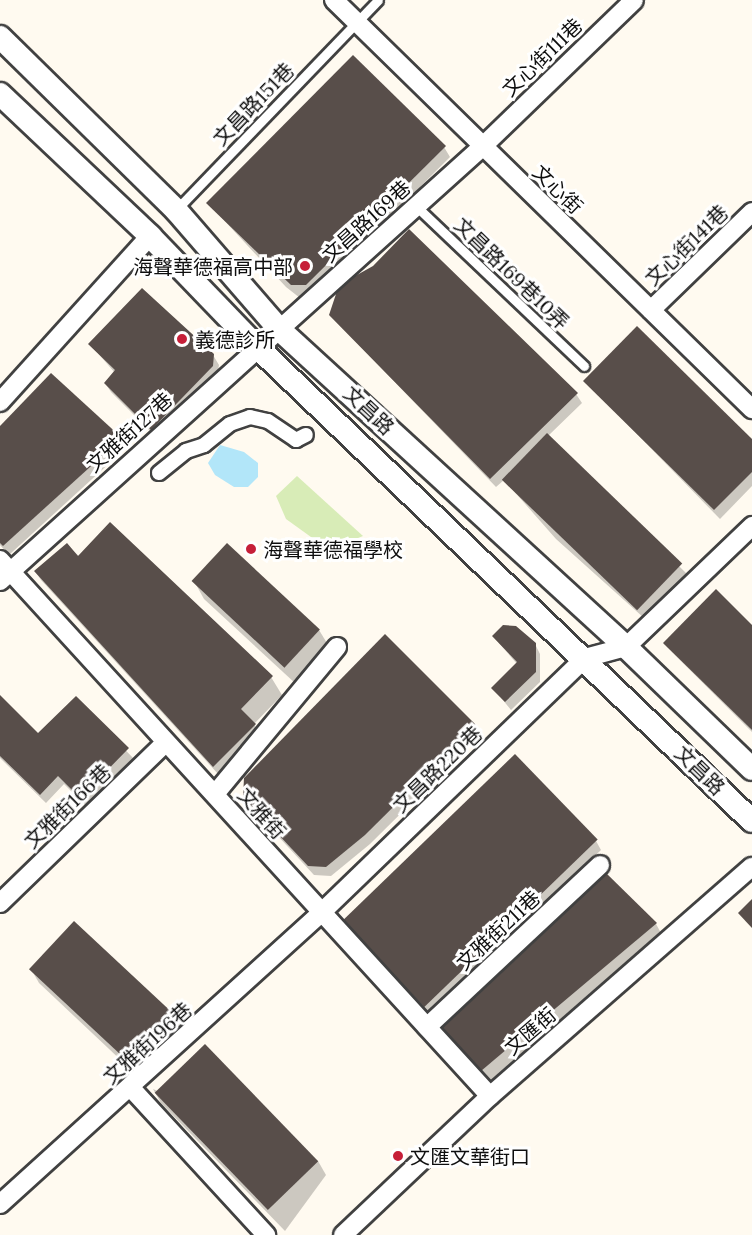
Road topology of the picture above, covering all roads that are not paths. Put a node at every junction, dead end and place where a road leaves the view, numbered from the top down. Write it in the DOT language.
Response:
graph roads {
  1 [pos="333,0"];
  2 [pos="378,0"];
  3 [pos="634,0"];
  4 [pos="356,23"];
  5 [pos="0,37"];
  6 [pos="0,94"];
  7 [pos="482,147"];
  8 [pos="416,206"];
  9 [pos="176,210"];
  10 [pos="752,212"];
  11 [pos="150,236"];
  12 [pos="651,310"];
  13 [pos="279,328"];
  14 [pos="257,347"];
  15 [pos="584,366"];
  16 [pos="0,402"];
  17 [pos="752,409"];
  18 [pos="306,435"];
  19 [pos="159,473"];
  20 [pos="752,526"];
  21 [pos="3,570"];
  22 [pos="337,647"];
  23 [pos="627,647"];
  24 [pos="585,658"];
  25 [pos="166,741"];
  26 [pos="752,769"];
  27 [pos="215,795"];
  28 [pos="752,821"];
  29 [pos="600,865"];
  30 [pos="752,867"];
  31 [pos="0,903"];
  32 [pos="322,912"];
  33 [pos="427,1027"];
  34 [pos="131,1088"];
  35 [pos="490,1096"];
  36 [pos="0,1204"];
  37 [pos="266,1235"];
  38 [pos="343,1235"];
  1 -- 4 [label="street, 文心街"];
  2 -- 4 [label="lane, 文昌路151巷"];
  3 -- 7 [label="street, 文心街111巷"];
  4 -- 7 [label="street, 文心街"];
  4 -- 9 [label="lane, 文昌路151巷"];
  5 -- 9 [label="street, 文昌路"];
  6 -- 11 [label="street, 文昌路"];
  7 -- 8 [label="street, 文昌路169巷"];
  7 -- 12 [label="street, 文心街"];
  8 -- 13 [label="street, 文昌路169巷"];
  8 -- 15 [label="lane, 文昌路169巷10弄"];
  9 -- 13 [label="street, 文昌路"];
  10 -- 12 [label="street, 文心街141巷"];
  11 -- 14 [label="street, 文昌路"];
  11 -- 16 [label="street"];
  12 -- 17 [label="street, 文心街"];
  13 -- 14 [label="street, 文雅街127巷"];
  13 -- 23 [label="street, 文昌路"];
  14 -- 21 [label="street, 文雅街127巷"];
  14 -- 24 [label="street, 文昌路"];
  18 -- 19 [label="street"];
  20 -- 23 [label="street"];
  21 -- 25 [label="street, 文雅街"];
  22 -- 27 [label="street"];
  23 -- 24 [label="street"];
  23 -- 26 [label="street, 文昌路"];
  24 -- 28 [label="street, 文昌路"];
  24 -- 32 [label="street, 文昌路220巷"];
  25 -- 27 [label="street, 文雅街"];
  25 -- 31 [label="street, 文雅街166巷"];
  27 -- 32 [label="street, 文雅街"];
  29 -- 33 [label="street, 文雅街211巷"];
  30 -- 35 [label="street, 文匯街"];
  32 -- 33 [label="street, 文雅街"];
  32 -- 34 [label="street, 文雅街196巷"];
  33 -- 35 [label="street, 文雅街"];
  34 -- 36 [label="street, 文雅街196巷"];
  34 -- 37 [label="street"];
  35 -- 38 [label="street, 文匯街"];
}
